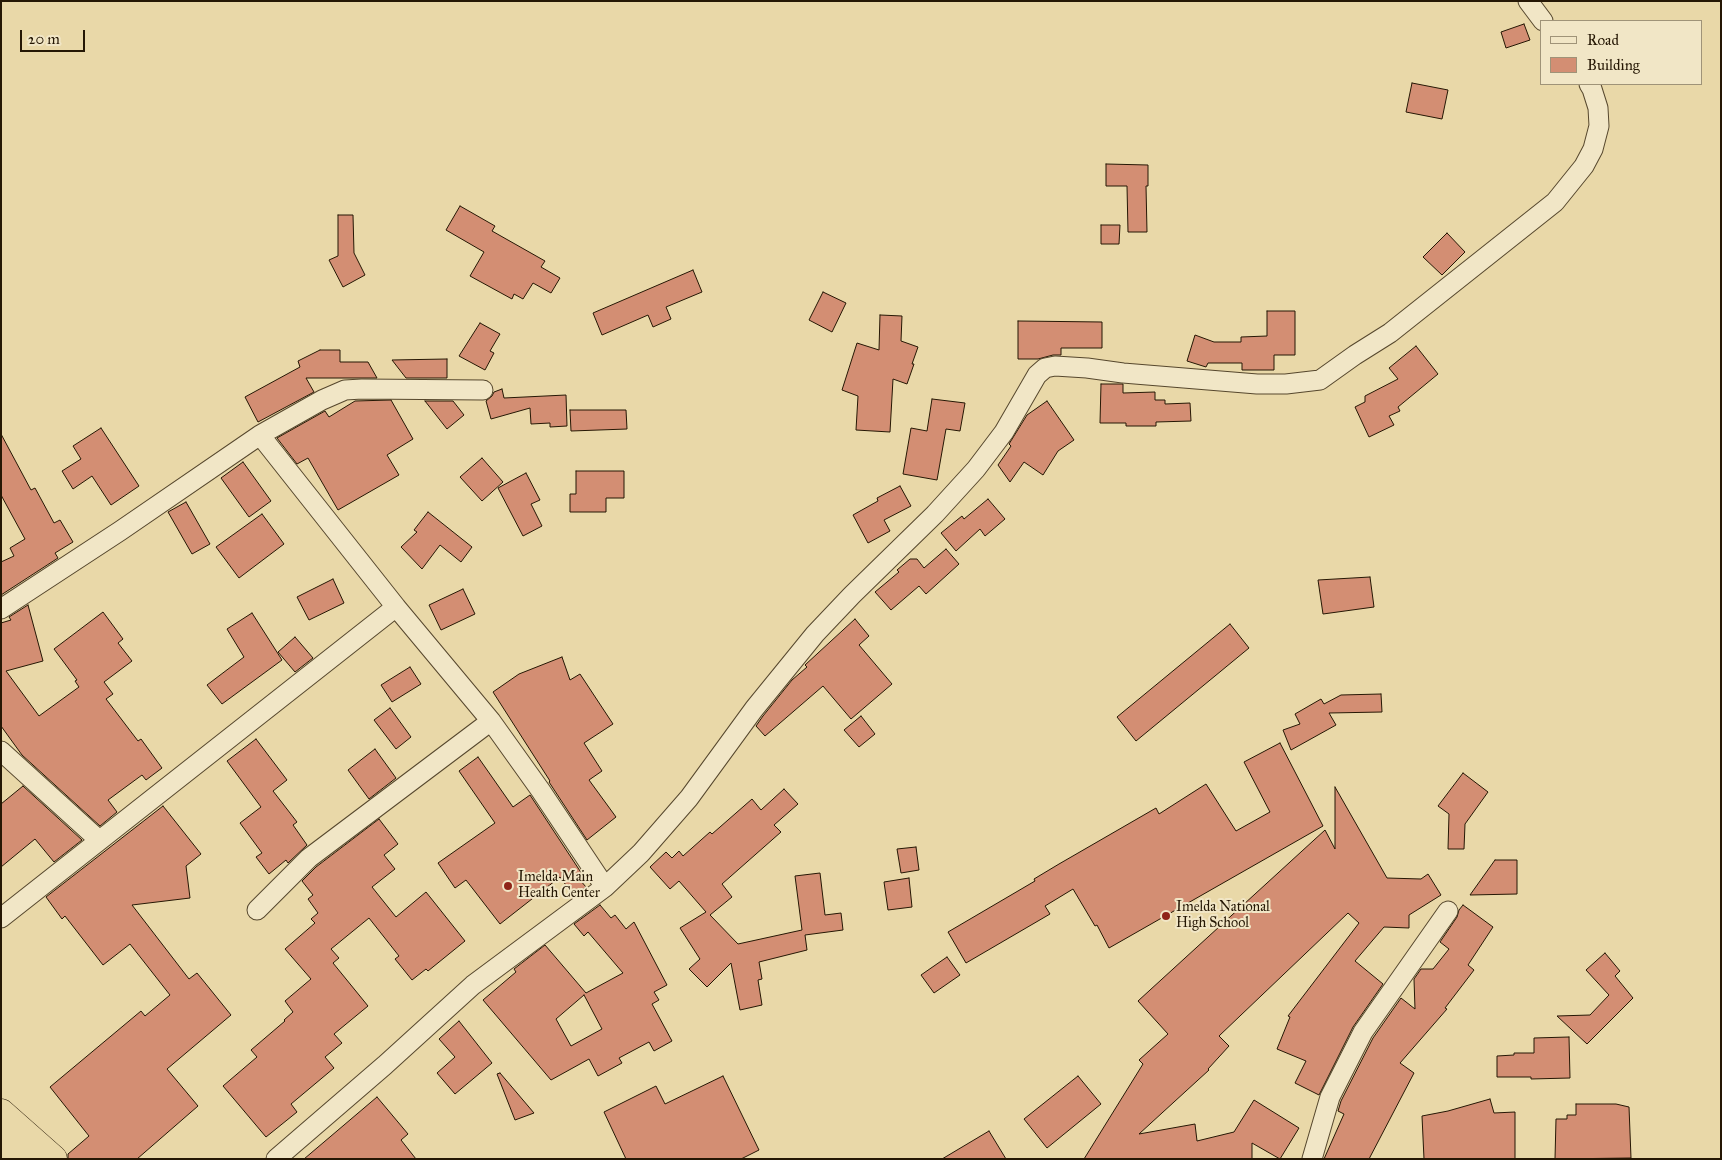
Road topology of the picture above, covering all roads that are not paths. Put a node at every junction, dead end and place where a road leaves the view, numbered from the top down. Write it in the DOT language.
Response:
graph roads {
  1 [pos="1528,1"];
  2 [pos="1542,20"];
  3 [pos="1590,85"];
  4 [pos="483,390"];
  5 [pos="260,435"];
  6 [pos="396,607"];
  7 [pos="1,609"];
  8 [pos="491,721"];
  9 [pos="1,751"];
  10 [pos="99,840"];
  11 [pos="605,886"];
  12 [pos="257,910"];
  13 [pos="1448,911"];
  14 [pos="1,918"];
  15 [pos="1,1113"];
  16 [pos="1,1139"];
  17 [pos="24,1159"];
  18 [pos="54,1159"];
  19 [pos="276,1159"];
  20 [pos="1312,1159"];
  1 -- 2 [label="street"];
  3 -- 11 [label="street"];
  4 -- 5 [label="street"];
  5 -- 6 [label="street"];
  5 -- 7 [label="street"];
  6 -- 8 [label="street"];
  6 -- 10 [label="street"];
  8 -- 11 [label="street"];
  8 -- 12 [label="street"];
  9 -- 10 [label="street"];
  10 -- 14 [label="street"];
  11 -- 19 [label="street"];
  13 -- 20 [label="street"];
  15 -- 18 [label="highway"];
  16 -- 17 [label="highway"];
}
